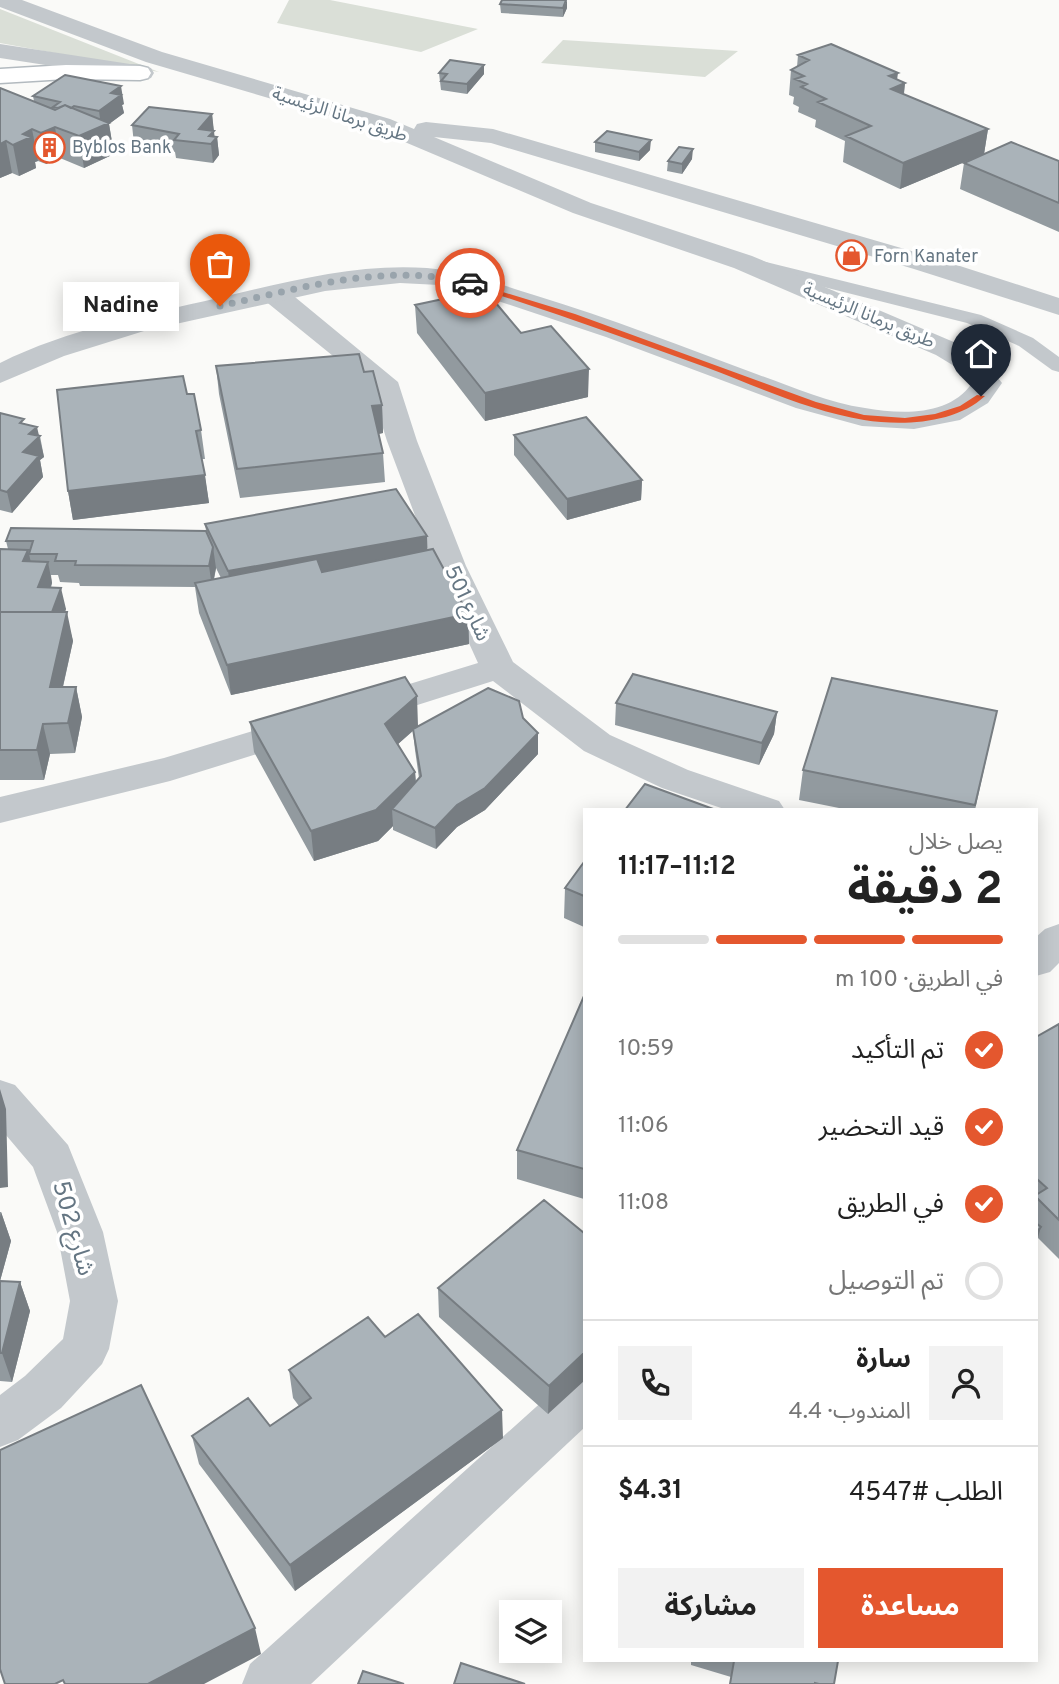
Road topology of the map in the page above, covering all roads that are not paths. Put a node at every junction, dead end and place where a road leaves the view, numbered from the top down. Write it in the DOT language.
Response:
graph roads {
  1 [pos="2,0"];
  2 [pos="0,51"];
  3 [pos="140,73"];
  4 [pos="0,76"];
  5 [pos="239,83"];
  6 [pos="382,124"];
  7 [pos="743,262"];
  8 [pos="274,294"];
  9 [pos="1059,307"];
  10 [pos="1059,366"];
  11 [pos="0,374"];
  12 [pos="498,668"];
  13 [pos="760,808"];
  14 [pos="0,810"];
  15 [pos="1038,924"];
  16 [pos="1059,938"];
  17 [pos="1038,959"];
  18 [pos="0,1097"];
  19 [pos="583,1397"];
  20 [pos="0,1424"];
  21 [pos="270,1684"];
  1 -- 5 [label="street, طريق برمانا الرئيسية"];
  2 -- 3 [label="street"];
  3 -- 4 [label="main road"];
  3 -- 5 [label="street"];
  5 -- 6 [label="street, طريق برمانا الرئيسية"];
  6 -- 7 [label="street, طريق برمانا الرئيسية"];
  6 -- 9 [label="street"];
  7 -- 8 [label="street, طريق برمانا الرئيسية"];
  7 -- 10 [label="lane"];
  8 -- 11 [label="street, طريق برمانا الرئيسية"];
  8 -- 12 [label="street, شارع 501"];
  12 -- 13 [label="street, شارع 501"];
  12 -- 14 [label="street"];
  15 -- 16 [label="street"];
  16 -- 17 [label="street"];
  18 -- 20 [label="street, شارع 502"];
  19 -- 21 [label="street"];
}
